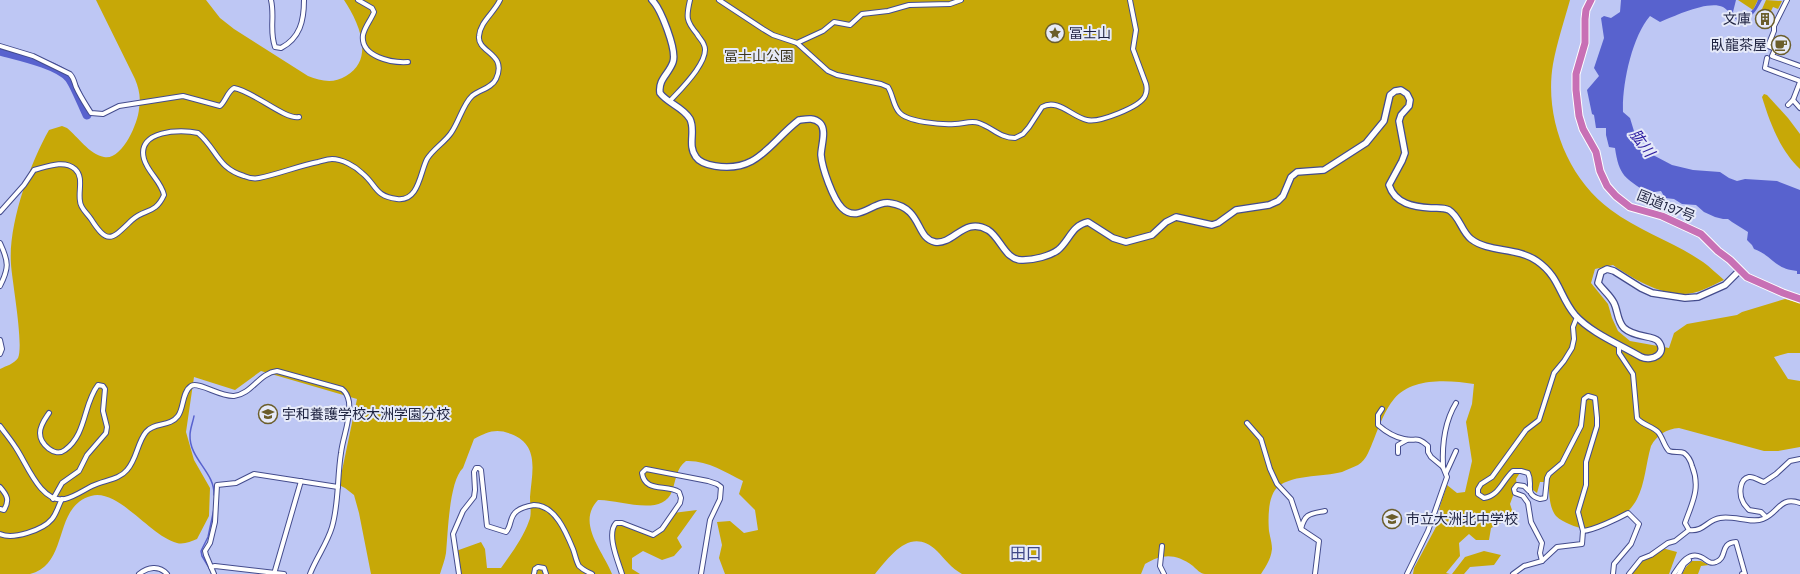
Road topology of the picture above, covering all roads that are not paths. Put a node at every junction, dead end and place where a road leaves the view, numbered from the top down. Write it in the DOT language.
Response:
graph roads {
  1 [pos="271,0"];
  2 [pos="304,0"];
  3 [pos="358,0"];
  4 [pos="500,0"];
  5 [pos="652,0"];
  6 [pos="690,0"];
  7 [pos="719,0"];
  8 [pos="960,0"];
  9 [pos="1130,0"];
  10 [pos="1591,0"];
  11 [pos="1787,0"];
  12 [pos="797,43"];
  13 [pos="0,46"];
  14 [pos="1767,58"];
  15 [pos="408,62"];
  16 [pos="1800,66"];
  17 [pos="1800,82"];
  18 [pos="1793,100"];
  19 [pos="670,101"];
  20 [pos="1788,105"];
  21 [pos="1800,108"];
  22 [pos="299,116"];
  23 [pos="0,212"];
  24 [pos="0,243"];
  25 [pos="1739,271"];
  26 [pos="0,286"];
  27 [pos="1800,298"];
  28 [pos="1577,317"];
  29 [pos="0,340"];
  30 [pos="1619,344"];
  31 [pos="0,354"];
  32 [pos="1456,403"];
  33 [pos="1382,409"];
  34 [pos="49,413"];
  35 [pos="1247,423"];
  36 [pos="0,426"];
  37 [pos="1407,440"];
  38 [pos="1456,451"];
  39 [pos="1398,453"];
  40 [pos="1800,459"];
  41 [pos="1444,467"];
  42 [pos="1446,473"];
  43 [pos="301,481"];
  44 [pos="0,487"];
  45 [pos="338,487"];
  46 [pos="1529,490"];
  47 [pos="53,499"];
  48 [pos="62,499"];
  49 [pos="1800,503"];
  50 [pos="0,509"];
  51 [pos="1325,511"];
  52 [pos="1766,517"];
  53 [pos="1301,529"];
  54 [pos="1689,530"];
  55 [pos="1583,531"];
  56 [pos="0,534"];
  57 [pos="1162,546"];
  58 [pos="1696,556"];
  59 [pos="1542,561"];
  60 [pos="211,567"];
  61 [pos="274,573"];
  62 [pos="139,574"];
  63 [pos="167,574"];
  64 [pos="214,574"];
  65 [pos="284,574"];
  66 [pos="310,574"];
  67 [pos="459,574"];
  68 [pos="534,574"];
  69 [pos="546,574"];
  70 [pos="592,574"];
  71 [pos="622,574"];
  72 [pos="701,574"];
  73 [pos="1164,574"];
  74 [pos="1315,574"];
  75 [pos="1407,574"];
  76 [pos="1513,574"];
  77 [pos="1613,574"];
  78 [pos="1629,574"];
  79 [pos="1674,574"];
  80 [pos="1679,574"];
  81 [pos="1742,574"];
  1 -- 2 [label="street"];
  3 -- 15 [label="street"];
  4 -- 23 [label="street"];
  5 -- 19 [label="street"];
  6 -- 19 [label="street"];
  7 -- 12 [label="street"];
  8 -- 12 [label="street"];
  9 -- 12 [label="street"];
  10 -- 25 [label="highway, 国道197号"];
  11 -- 16 [label="street"];
  13 -- 22 [label="street"];
  14 -- 17 [label="street"];
  17 -- 18 [label="street"];
  18 -- 20 [label="street"];
  18 -- 21 [label="street"];
  19 -- 28 [label="street"];
  24 -- 26 [label="street"];
  25 -- 27 [label="highway, 国道197号"];
  25 -- 30 [label="street"];
  28 -- 30 [label="street"];
  28 -- 46 [label="street"];
  29 -- 31 [label="street"];
  30 -- 54 [label="street"];
  32 -- 41 [label="street"];
  33 -- 37 [label="street"];
  34 -- 47 [label="street"];
  35 -- 53 [label="street"];
  36 -- 47 [label="street"];
  37 -- 39 [label="street"];
  37 -- 41 [label="street"];
  38 -- 42 [label="street"];
  40 -- 52 [label="street"];
  41 -- 42 [label="street"];
  42 -- 75 [label="street"];
  43 -- 45 [label="street"];
  43 -- 60 [label="street"];
  43 -- 61 [label="street"];
  44 -- 50 [label="street"];
  45 -- 48 [label="street"];
  45 -- 66 [label="street"];
  46 -- 55 [label="street"];
  46 -- 59 [label="street"];
  47 -- 48 [label="street"];
  48 -- 56 [label="street"];
  49 -- 52 [label="street"];
  51 -- 53 [label="street"];
  52 -- 54 [label="street"];
  53 -- 74 [label="street"];
  54 -- 78 [label="street"];
  55 -- 59 [label="street"];
  55 -- 77 [label="street"];
  57 -- 73 [label="street"];
  58 -- 79 [label="street"];
  58 -- 80 [label="street"];
  58 -- 81 [label="street"];
  59 -- 76 [label="street"];
  60 -- 61 [label="street"];
  60 -- 64 [label="street"];
  61 -- 65 [label="street"];
  62 -- 63 [label="street"];
  67 -- 70 [label="street"];
  68 -- 69 [label="street"];
  71 -- 72 [label="street"];
}
